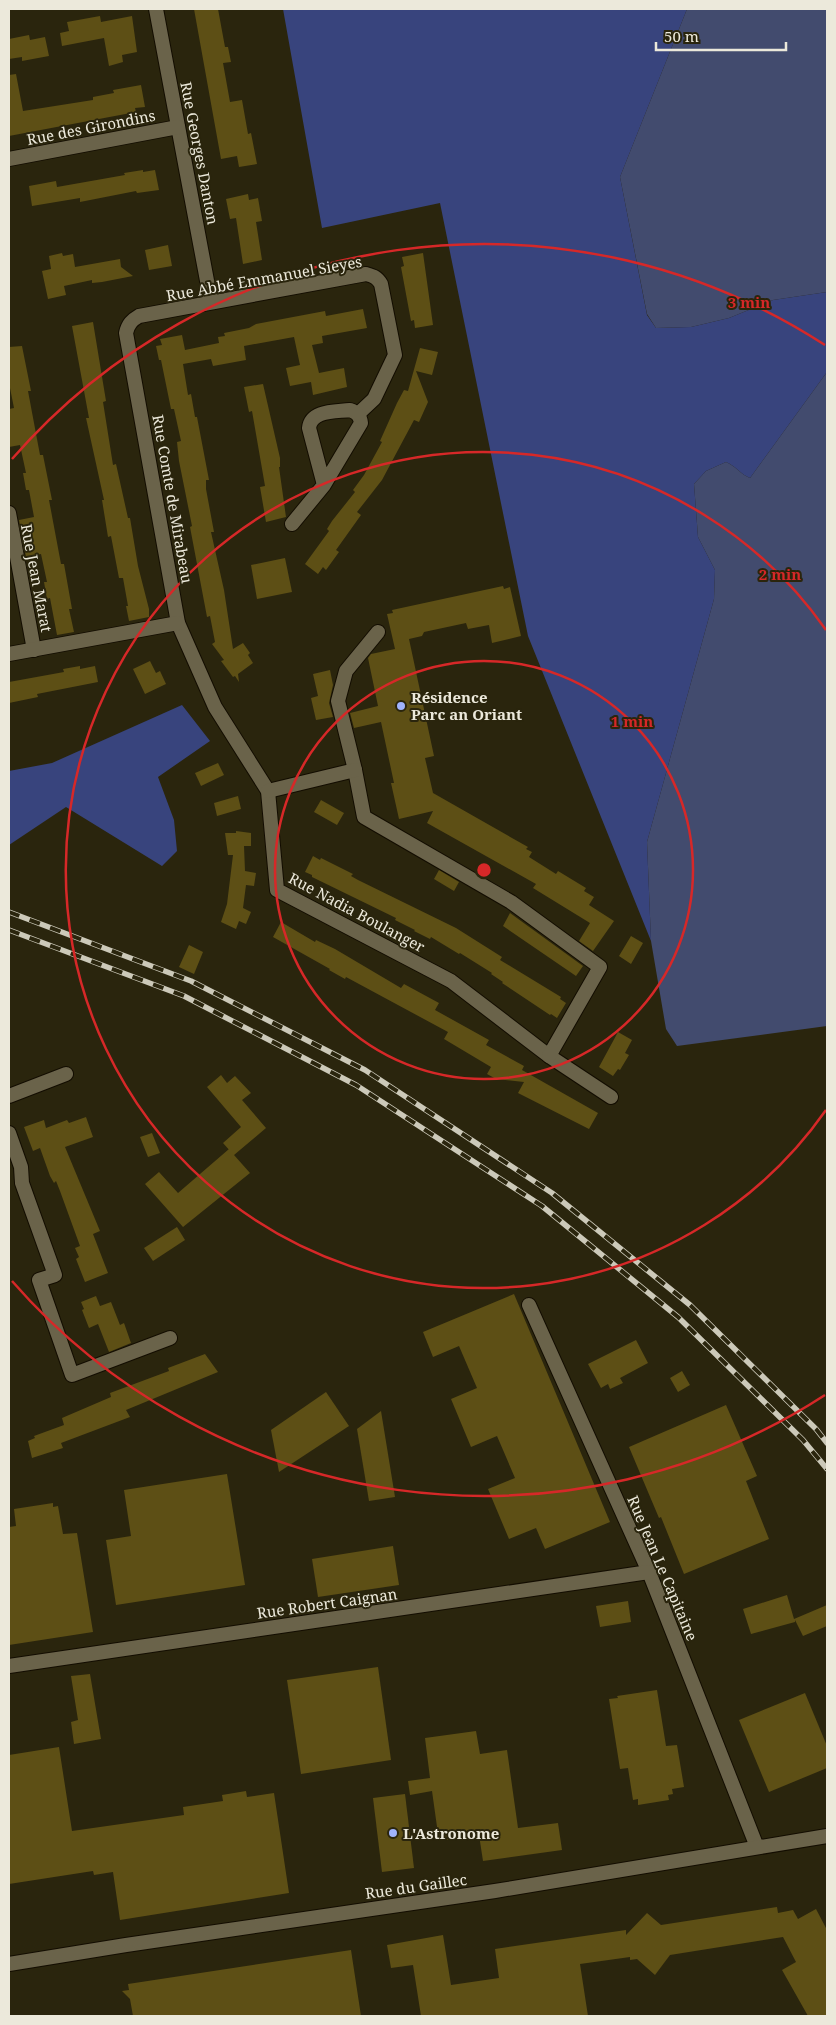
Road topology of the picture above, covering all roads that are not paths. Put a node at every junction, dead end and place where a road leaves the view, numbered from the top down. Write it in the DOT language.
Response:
graph roads {
  1 [pos="156,9"];
  2 [pos="178,127"];
  3 [pos="9,159"];
  4 [pos="211,302"];
  5 [pos="130,323"];
  6 [pos="358,414"];
  7 [pos="324,485"];
  8 [pos="9,513"];
  9 [pos="292,524"];
  10 [pos="178,623"];
  11 [pos="378,632"];
  12 [pos="34,650"];
  13 [pos="9,654"];
  14 [pos="201,678"];
  15 [pos="355,770"];
  16 [pos="268,791"];
  17 [pos="549,1056"];
  18 [pos="66,1074"];
  19 [pos="9,1096"];
  20 [pos="611,1097"];
  21 [pos="9,1132"];
  22 [pos="529,1305"];
  23 [pos="170,1338"];
  24 [pos="649,1572"];
  25 [pos="9,1666"];
  26 [pos="827,1836"];
  27 [pos="757,1847"];
  28 [pos="9,1964"];
  1 -- 2 [label="street, Rue Georges Danton"];
  2 -- 3 [label="street, Rue des Girondins"];
  2 -- 4 [label="street, Rue Georges Danton"];
  4 -- 5 [label="street, Rue Abbé Emmanuel Sieyes"];
  4 -- 6 [label="street, Rue Abbé Emmanuel Sieyes"];
  5 -- 10 [label="street, Rue Comte de Mirabeau"];
  6 -- 7 [label="street"];
  6 -- 7 [label="street"];
  7 -- 9 [label="street"];
  8 -- 12 [label="street, Rue Jean Marat"];
  10 -- 12 [label="street"];
  10 -- 14 [label="street, Rue Comte de Mirabeau"];
  11 -- 15 [label="street"];
  12 -- 13 [label="street"];
  14 -- 16 [label="street, Rue Nadia Boulanger"];
  15 -- 16 [label="street"];
  15 -- 17 [label="street"];
  16 -- 17 [label="street, Rue Nadia Boulanger"];
  17 -- 20 [label="street"];
  18 -- 19 [label="street"];
  21 -- 23 [label="street"];
  22 -- 24 [label="street, Rue Jean Le Capitaine"];
  24 -- 25 [label="street, Rue Robert Caignan"];
  24 -- 27 [label="street, Rue Jean Le Capitaine"];
  26 -- 27 [label="street, Rue du Gaillec"];
  27 -- 28 [label="street, Rue du Gaillec"];
}
